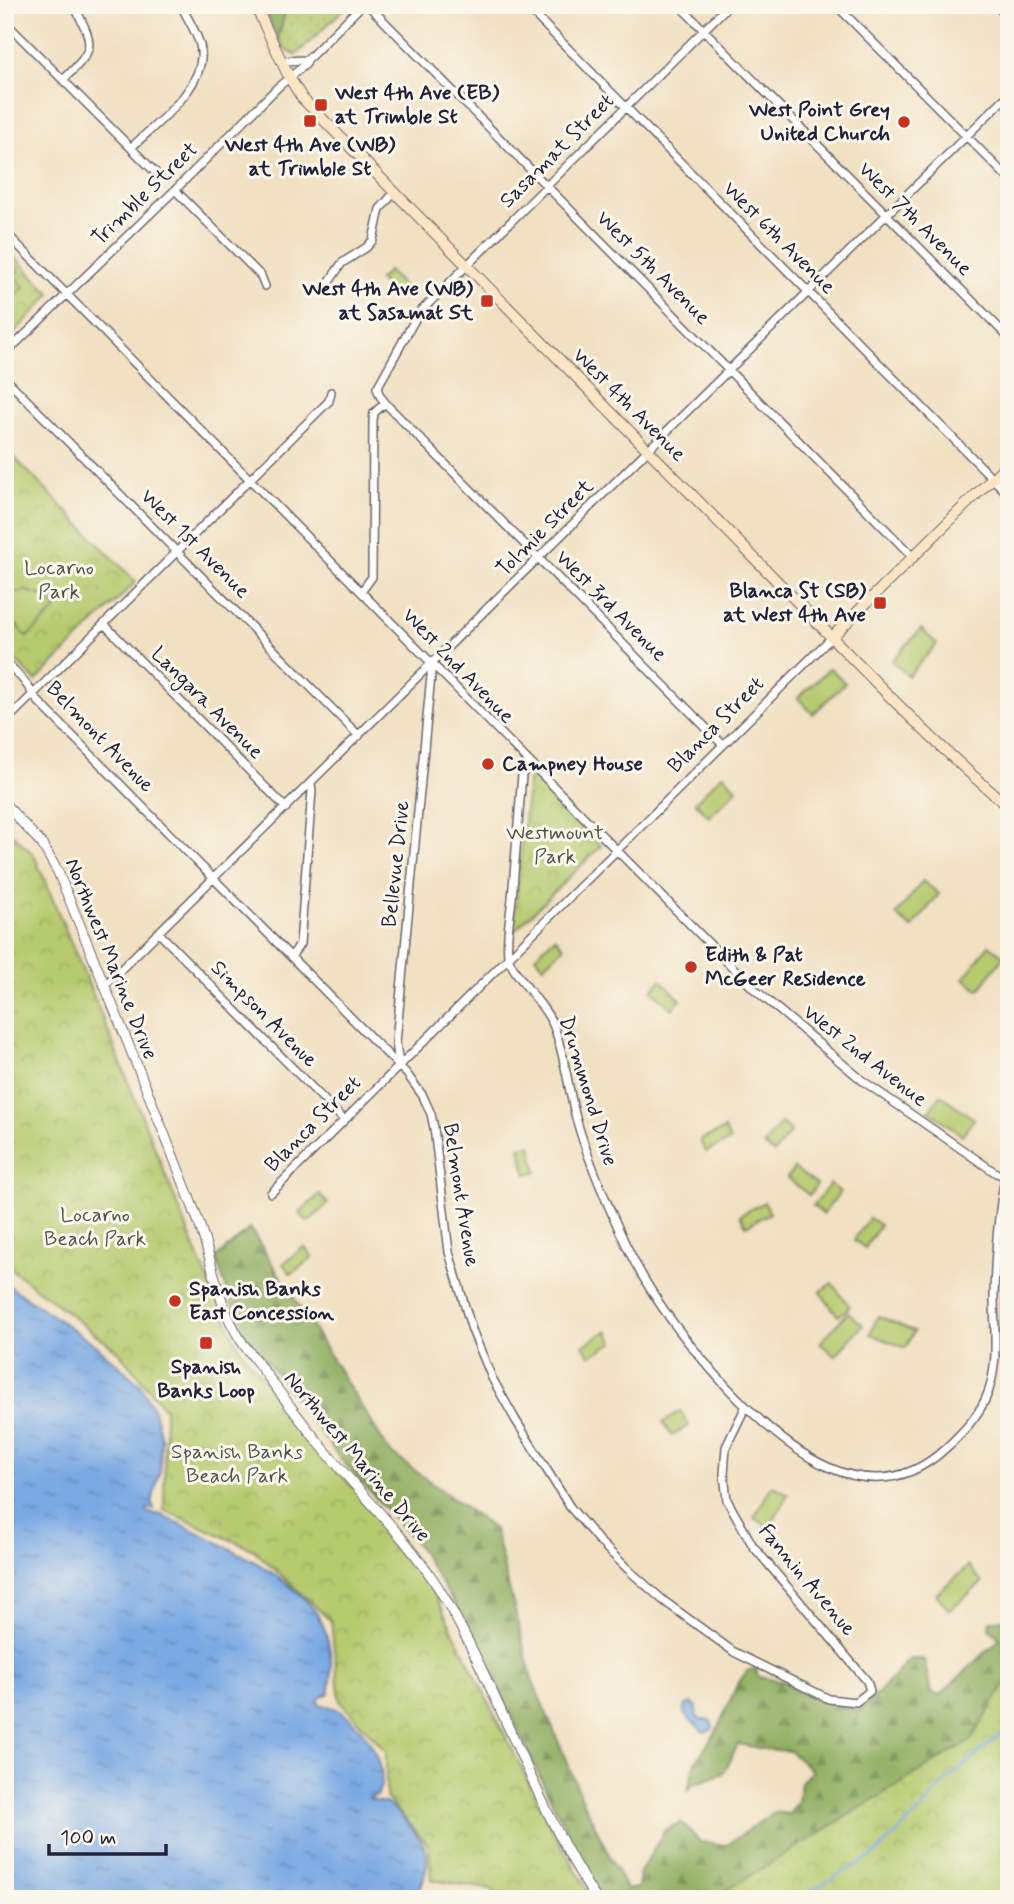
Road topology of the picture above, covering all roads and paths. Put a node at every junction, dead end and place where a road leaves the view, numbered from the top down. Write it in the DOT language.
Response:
graph roads {
  1 [pos="74,5"];
  2 [pos="181,5"];
  3 [pos="255,5"];
  4 [pos="362,5"];
  5 [pos="368,5"];
  6 [pos="524,5"];
  7 [pos="679,5"];
  8 [pos="729,5"];
  9 [pos="836,5"];
  10 [pos="996,5"];
  11 [pos="1009,18"];
  12 [pos="5,22"];
  13 [pos="704,30"];
  14 [pos="307,60"];
  15 [pos="281,61"];
  16 [pos="289,77"];
  17 [pos="63,80"];
  18 [pos="1009,94"];
  19 [pos="626,108"];
  20 [pos="966,136"];
  21 [pos="131,148"];
  22 [pos="157,174"];
  23 [pos="1009,179"];
  24 [pos="547,186"];
  25 [pos="175,190"];
  26 [pos="394,193"];
  27 [pos="887,215"];
  28 [pos="5,232"];
  29 [pos="466,266"];
  30 [pos="329,282"];
  31 [pos="265,286"];
  32 [pos="807,293"];
  33 [pos="66,294"];
  34 [pos="1009,338"];
  35 [pos="5,354"];
  36 [pos="729,370"];
  37 [pos="5,378"];
  38 [pos="331,392"];
  39 [pos="385,403"];
  40 [pos="647,451"];
  41 [pos="1009,462"];
  42 [pos="249,479"];
  43 [pos="992,479"];
  44 [pos="1009,495"];
  45 [pos="178,550"];
  46 [pos="912,556"];
  47 [pos="539,558"];
  48 [pos="362,592"];
  49 [pos="104,624"];
  50 [pos="832,637"];
  51 [pos="5,660"];
  52 [pos="432,665"];
  53 [pos="33,694"];
  54 [pos="5,722"];
  55 [pos="359,736"];
  56 [pos="723,745"];
  57 [pos="530,763"];
  58 [pos="311,784"];
  59 [pos="5,804"];
  60 [pos="1009,807"];
  61 [pos="286,808"];
  62 [pos="616,850"];
  63 [pos="214,879"];
  64 [pos="159,933"];
  65 [pos="291,957"];
  66 [pos="508,958"];
  67 [pos="104,986"];
  68 [pos="399,1066"];
  69 [pos="344,1120"];
  70 [pos="1009,1160"];
  71 [pos="1005,1176"];
  72 [pos="271,1193"];
  73 [pos="745,1408"];
  74 [pos="870,1690"];
  75 [pos="596,1899"];
  1 -- 17 [label="street"];
  2 -- 21 [label="street"];
  3 -- 15 [label="main road, West 4th Avenue"];
  4 -- 14 [label="street, Trimble Street"];
  5 -- 24 [label="street, West 5th Avenue"];
  6 -- 19 [label="street, West 6th Avenue"];
  7 -- 13 [label="street, West 7th Avenue"];
  8 -- 13 [label="street, Sasamat Street"];
  9 -- 20 [label="street"];
  10 -- 11 [label="street"];
  12 -- 17 [label="street"];
  13 -- 19 [label="street, Sasamat Street"];
  13 -- 27 [label="street, West 7th Avenue"];
  14 -- 15 [label="street"];
  14 -- 16 [label="street, Trimble Street"];
  15 -- 16 [label="main road, West 4th Avenue"];
  16 -- 25 [label="street, Trimble Street"];
  16 -- 26 [label="main road, West 4th Avenue"];
  17 -- 21 [label="street"];
  18 -- 20 [label="street, Tolmie Street"];
  19 -- 24 [label="street, Sasamat Street"];
  19 -- 32 [label="street, West 6th Avenue"];
  20 -- 23 [label="street"];
  20 -- 27 [label="street, Tolmie Street"];
  21 -- 22 [label="street"];
  24 -- 29 [label="street, Sasamat Street"];
  24 -- 36 [label="street, West 5th Avenue"];
  25 -- 31 [label="street"];
  25 -- 33 [label="street, Trimble Street"];
  26 -- 29 [label="main road, West 4th Avenue"];
  26 -- 30 [label="street"];
  27 -- 32 [label="street, Tolmie Street"];
  27 -- 34 [label="street, West 7th Avenue"];
  28 -- 33 [label="street, West 2nd Avenue"];
  29 -- 39 [label="street, Sasamat Street"];
  29 -- 40 [label="main road, West 4th Avenue"];
  32 -- 36 [label="street, Tolmie Street"];
  32 -- 43 [label="street, West 6th Avenue"];
  33 -- 35 [label="street, Trimble Street"];
  33 -- 42 [label="street, West 2nd Avenue"];
  36 -- 40 [label="street, Tolmie Street"];
  36 -- 46 [label="street, West 5th Avenue"];
  37 -- 45 [label="street, West 1st Avenue"];
  38 -- 42 [label="street"];
  39 -- 47 [label="street, West 3rd Avenue"];
  39 -- 48 [label="street"];
  40 -- 47 [label="street, Tolmie Street"];
  40 -- 50 [label="main road, West 4th Avenue"];
  41 -- 43 [label="main road, Blanca Street"];
  42 -- 45 [label="street"];
  42 -- 48 [label="street, West 2nd Avenue"];
  43 -- 44 [label="street, West 6th Avenue"];
  43 -- 46 [label="main road, Blanca Street"];
  45 -- 49 [label="street"];
  45 -- 55 [label="street, West 1st Avenue"];
  46 -- 50 [label="main road, Blanca Street"];
  47 -- 52 [label="street, Tolmie Street"];
  47 -- 56 [label="street, West 3rd Avenue"];
  48 -- 52 [label="street, West 2nd Avenue"];
  49 -- 53 [label="street"];
  49 -- 61 [label="street, Langara Avenue"];
  50 -- 56 [label="street, Blanca Street"];
  50 -- 60 [label="main road, West 4th Avenue"];
  51 -- 53 [label="street, Belmont Avenue"];
  52 -- 55 [label="street, Tolmie Street"];
  52 -- 57 [label="street, West 2nd Avenue"];
  52 -- 68 [label="street, Bellevue Drive"];
  53 -- 54 [label="street"];
  53 -- 63 [label="street, Belmont Avenue"];
  55 -- 58 [label="street, Tolmie Street"];
  56 -- 62 [label="street, Blanca Street"];
  57 -- 62 [label="street, West 2nd Avenue"];
  57 -- 66 [label="street"];
  58 -- 61 [label="street, Tolmie Street"];
  58 -- 65 [label="street"];
  59 -- 67 [label="street, Northwest Marine Drive"];
  61 -- 63 [label="street, Tolmie Street"];
  62 -- 66 [label="street, Blanca Street"];
  62 -- 71 [label="street, West 2nd Avenue"];
  63 -- 64 [label="street, Tolmie Street"];
  63 -- 65 [label="street, Belmont Avenue"];
  64 -- 67 [label="street, Tolmie Street"];
  64 -- 69 [label="street, Simpson Avenue"];
  65 -- 68 [label="street, Belmont Avenue"];
  66 -- 68 [label="street, Blanca Street"];
  66 -- 73 [label="street, Drummond Drive"];
  67 -- 75 [label="street, Northwest Marine Drive"];
  68 -- 69 [label="street, Blanca Street"];
  68 -- 74 [label="street, Belmont Avenue"];
  69 -- 72 [label="street, Blanca Street"];
  70 -- 71 [label="street, Drummond Drive"];
  71 -- 73 [label="street, Drummond Drive"];
  73 -- 74 [label="street, Fannin Avenue"];
}
